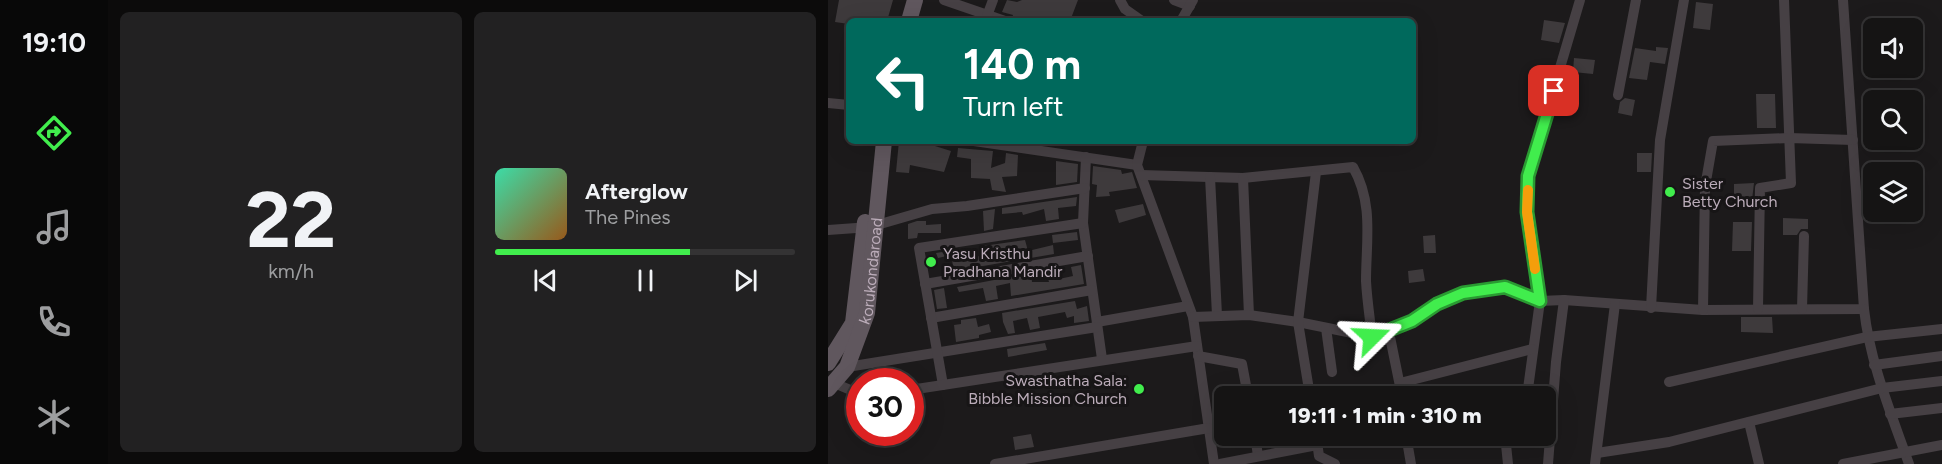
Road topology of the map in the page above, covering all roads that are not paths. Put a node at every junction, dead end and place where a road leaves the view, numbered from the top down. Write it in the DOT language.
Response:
graph roads {
  1 [pos="903,0"];
  2 [pos="915,0"];
  3 [pos="945,0"];
  4 [pos="993,0"];
  5 [pos="1120,0"];
  6 [pos="1174,0"];
  7 [pos="1580,0"];
  8 [pos="1636,0"];
  9 [pos="1684,0"];
  10 [pos="1784,0"];
  11 [pos="1843,0"];
  12 [pos="1191,3"];
  13 [pos="987,16"];
  14 [pos="899,18"];
  15 [pos="910,18"];
  16 [pos="994,18"];
  17 [pos="1138,18"];
  18 [pos="1183,18"];
  19 [pos="1618,96"];
  20 [pos="828,103"];
  21 [pos="846,105"];
  22 [pos="1790,138"];
  23 [pos="1853,140"];
  24 [pos="876,144"];
  25 [pos="884,144"];
  26 [pos="1005,144"];
  27 [pos="1143,144"];
  28 [pos="1086,157"];
  29 [pos="1139,170"];
  30 [pos="1316,172"];
  31 [pos="1210,177"];
  32 [pos="1243,178"];
  33 [pos="1084,188"];
  34 [pos="1083,223"];
  35 [pos="870,227"];
  36 [pos="828,230"];
  37 [pos="1804,236"];
  38 [pos="1088,256"];
  39 [pos="925,284"];
  40 [pos="1092,290"];
  41 [pos="1564,300"];
  42 [pos="1540,301"];
  43 [pos="1615,304"];
  44 [pos="1188,306"];
  45 [pos="1651,308"];
  46 [pos="1758,309"];
  47 [pos="1802,309"];
  48 [pos="1863,309"];
  49 [pos="1703,310"];
  50 [pos="1217,315"];
  51 [pos="1249,315"];
  52 [pos="1193,317"];
  53 [pos="931,318"];
  54 [pos="1298,322"];
  55 [pos="1097,324"];
  56 [pos="1326,328"];
  57 [pos="1942,329"];
  58 [pos="1389,332"];
  59 [pos="1372,337"];
  60 [pos="1867,337"];
  61 [pos="1532,350"];
  62 [pos="1198,351"];
  63 [pos="937,353"];
  64 [pos="1942,356"];
  65 [pos="1102,359"];
  66 [pos="828,363"];
  67 [pos="1874,365"];
  68 [pos="847,367"];
  69 [pos="1332,372"];
  70 [pos="1942,381"];
  71 [pos="1669,382"];
  72 [pos="1400,383"];
  73 [pos="943,385"];
  74 [pos="831,386"];
  75 [pos="1246,386"];
  76 [pos="1308,386"];
  77 [pos="1400,386"];
  78 [pos="1528,386"];
  79 [pos="924,388"];
  80 [pos="1882,388"];
  81 [pos="846,390"];
  82 [pos="1942,408"];
  83 [pos="1890,414"];
  84 [pos="1749,422"];
  85 [pos="1209,428"];
  86 [pos="1942,445"];
  87 [pos="1257,446"];
  88 [pos="1295,446"];
  89 [pos="1318,446"];
  90 [pos="1408,446"];
  91 [pos="1506,446"];
  92 [pos="1905,451"];
  93 [pos="1258,456"];
  94 [pos="1596,458"];
  95 [pos="995,464"];
  96 [pos="1214,464"];
  97 [pos="1220,464"];
  98 [pos="1335,464"];
  99 [pos="1410,464"];
  100 [pos="1508,464"];
  101 [pos="1548,464"];
  102 [pos="1759,464"];
  103 [pos="1843,464"];
  104 [pos="1909,464"];
  1 -- 14 [label="main road"];
  2 -- 15 [label="main road"];
  3 -- 13 [label="street"];
  4 -- 13 [label="street"];
  5 -- 17 [label="street"];
  6 -- 12 [label="street"];
  7 -- 42 [label="street"];
  8 -- 19 [label="street"];
  9 -- 45 [label="street"];
  10 -- 22 [label="street"];
  11 -- 23 [label="street"];
  12 -- 18 [label="street"];
  13 -- 16 [label="street"];
  20 -- 21 [label="street"];
  22 -- 23 [label="street"];
  22 -- 46 [label="street"];
  22 -- 49 [label="street"];
  23 -- 48 [label="street"];
  24 -- 35 [label="main road"];
  25 -- 35 [label="main road, korukondaroad"];
  26 -- 28 [label="street"];
  27 -- 29 [label="street"];
  28 -- 29 [label="street"];
  28 -- 33 [label="street"];
  29 -- 31 [label="street"];
  29 -- 44 [label="street"];
  30 -- 32 [label="street"];
  30 -- 54 [label="street"];
  30 -- 59 [label="street"];
  31 -- 32 [label="street"];
  31 -- 50 [label="street"];
  32 -- 51 [label="street"];
  33 -- 34 [label="street"];
  33 -- 35 [label="street"];
  34 -- 38 [label="street"];
  34 -- 39 [label="street"];
  35 -- 36 [label="street"];
  35 -- 66 [label="main road"];
  35 -- 68 [label="main road, korukondaroad"];
  37 -- 47 [label="street"];
  38 -- 39 [label="street"];
  38 -- 40 [label="street"];
  39 -- 53 [label="street"];
  40 -- 53 [label="street"];
  40 -- 55 [label="street"];
  41 -- 42 [label="street"];
  41 -- 43 [label="street"];
  41 -- 101 [label="street"];
  42 -- 58 [label="street"];
  42 -- 61 [label="street"];
  43 -- 45 [label="street"];
  43 -- 94 [label="street"];
  44 -- 52 [label="street"];
  44 -- 55 [label="street"];
  45 -- 49 [label="street"];
  46 -- 47 [label="street"];
  46 -- 49 [label="street"];
  47 -- 48 [label="street"];
  48 -- 60 [label="street"];
  50 -- 51 [label="street"];
  50 -- 52 [label="street"];
  51 -- 54 [label="street"];
  52 -- 62 [label="street"];
  53 -- 63 [label="street"];
  54 -- 56 [label="street"];
  54 -- 76 [label="street"];
  55 -- 63 [label="street"];
  55 -- 65 [label="street"];
  56 -- 59 [label="street"];
  56 -- 69 [label="street"];
  57 -- 60 [label="street"];
  58 -- 59 [label="street"];
  58 -- 72 [label="street"];
  60 -- 67 [label="street"];
  60 -- 71 [label="street"];
  61 -- 72 [label="street"];
  61 -- 78 [label="street"];
  62 -- 65 [label="street"];
  62 -- 75 [label="street"];
  62 -- 85 [label="street"];
  63 -- 68 [label="street"];
  63 -- 73 [label="street"];
  64 -- 67 [label="street"];
  65 -- 73 [label="street"];
  67 -- 80 [label="street"];
  68 -- 74 [label="main road, korukondaroad"];
  70 -- 80 [label="street"];
  72 -- 77 [label="street"];
  73 -- 79 [label="street"];
  74 -- 81 [label="street"];
  80 -- 83 [label="street"];
  80 -- 84 [label="street"];
  82 -- 83 [label="street"];
  83 -- 92 [label="street"];
  84 -- 94 [label="street"];
  84 -- 102 [label="street"];
  85 -- 95 [label="street"];
  85 -- 96 [label="street"];
  86 -- 92 [label="street"];
  87 -- 93 [label="street"];
  88 -- 93 [label="street"];
  89 -- 98 [label="street"];
  90 -- 99 [label="street"];
  91 -- 100 [label="street"];
  92 -- 103 [label="street"];
  92 -- 104 [label="street"];
  93 -- 97 [label="street"];
}
